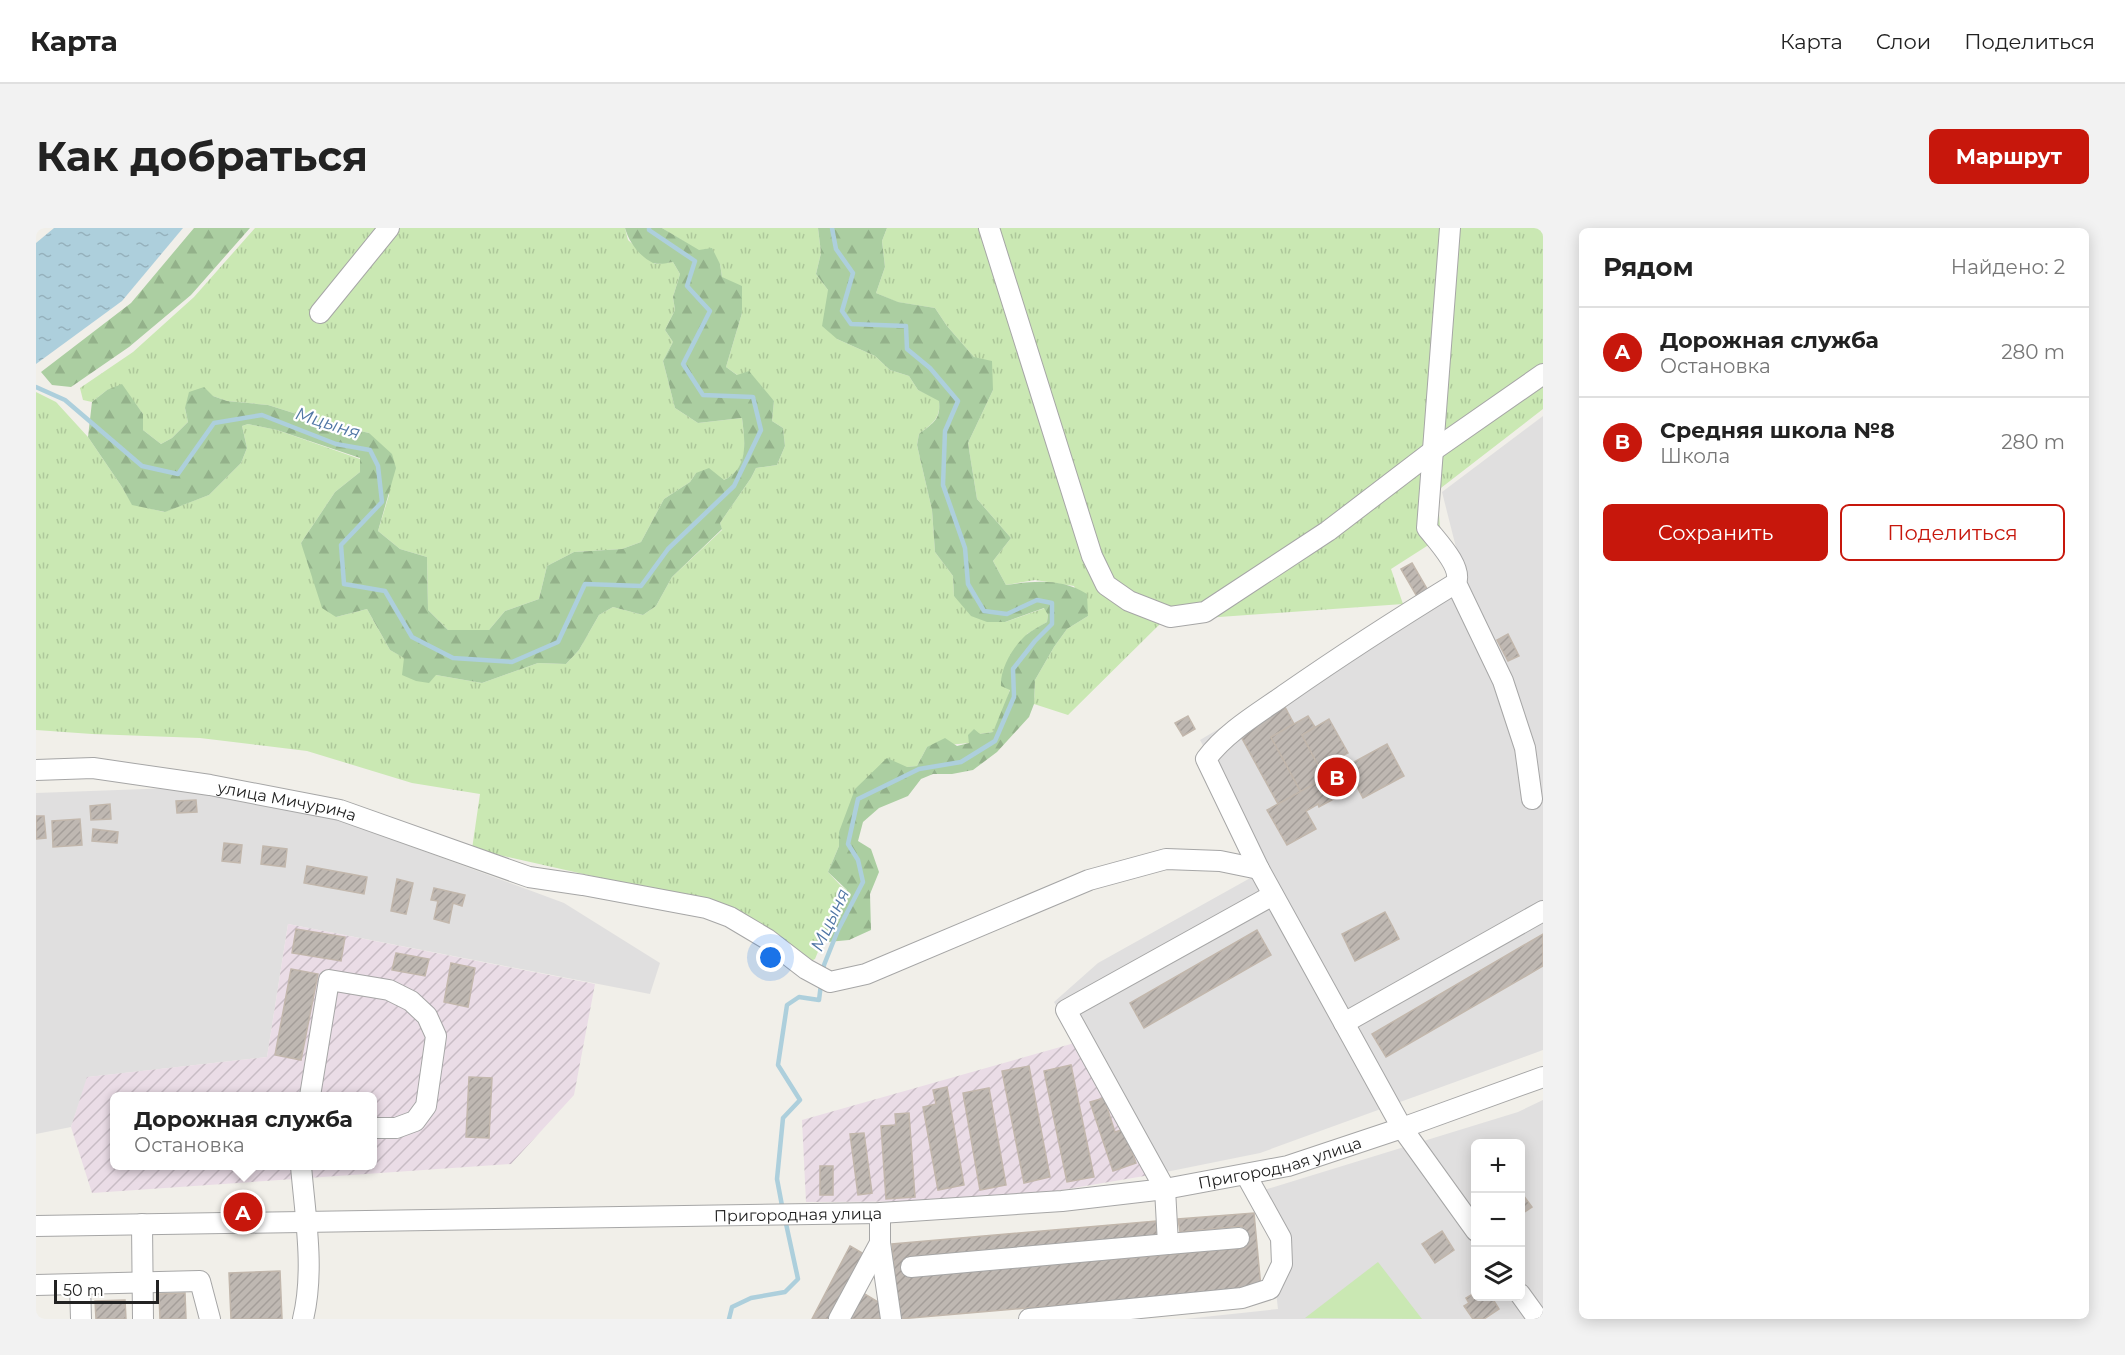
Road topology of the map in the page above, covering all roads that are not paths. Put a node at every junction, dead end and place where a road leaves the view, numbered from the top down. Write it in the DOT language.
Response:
graph roads {
  1 [pos="388,228"];
  2 [pos="989,228"];
  3 [pos="1450,228"];
  4 [pos="320,313"];
  5 [pos="1543,374"];
  6 [pos="1434,450"];
  7 [pos="1456,583"];
  8 [pos="36,770"];
  9 [pos="1532,799"];
  10 [pos="1259,869"];
  11 [pos="1273,895"];
  12 [pos="1543,911"];
  13 [pos="1344,1023"];
  14 [pos="1543,1077"];
  15 [pos="311,1092"];
  16 [pos="377,1128"];
  17 [pos="1402,1128"];
  18 [pos="301,1170"];
  19 [pos="1246,1175"];
  20 [pos="1165,1189"];
  21 [pos="880,1213"];
  22 [pos="305,1222"];
  23 [pos="142,1224"];
  24 [pos="1471,1225"];
  25 [pos="36,1226"];
  26 [pos="1239,1238"];
  27 [pos="880,1243"];
  28 [pos="1168,1244"];
  29 [pos="911,1267"];
  30 [pos="142,1282"];
  31 [pos="80,1284"];
  32 [pos="36,1285"];
  33 [pos="1525,1300"];
  34 [pos="1206,1310"];
  35 [pos="81,1319"];
  36 [pos="143,1319"];
  37 [pos="210,1319"];
  38 [pos="303,1319"];
  39 [pos="839,1319"];
  40 [pos="891,1319"];
  41 [pos="1029,1319"];
  42 [pos="1538,1319"];
  1 -- 4 [label="street"];
  2 -- 6 [label="street"];
  3 -- 6 [label="street"];
  5 -- 6 [label="street"];
  6 -- 7 [label="street"];
  7 -- 9 [label="street"];
  7 -- 10 [label="street"];
  8 -- 10 [label="street, улица Мичурина"];
  10 -- 11 [label="street"];
  11 -- 13 [label="street"];
  11 -- 20 [label="street"];
  12 -- 13 [label="street"];
  13 -- 17 [label="street"];
  14 -- 17 [label="street, Пригородная улица"];
  15 -- 16 [label="street"];
  17 -- 19 [label="street, Пригородная улица"];
  17 -- 24 [label="street"];
  18 -- 22 [label="street"];
  19 -- 20 [label="street, Пригородная улица"];
  19 -- 34 [label="street"];
  20 -- 21 [label="street, Пригородная улица"];
  20 -- 28 [label="street"];
  21 -- 22 [label="street, Пригородная улица"];
  21 -- 27 [label="street"];
  22 -- 23 [label="street, Пригородная улица"];
  22 -- 38 [label="street"];
  23 -- 25 [label="street, Пригородная улица"];
  23 -- 30 [label="street"];
  26 -- 28 [label="street"];
  27 -- 39 [label="street"];
  27 -- 40 [label="street"];
  28 -- 29 [label="street"];
  30 -- 31 [label="street"];
  30 -- 36 [label="street"];
  30 -- 37 [label="street"];
  31 -- 32 [label="street"];
  31 -- 35 [label="street"];
  33 -- 42 [label="street"];
  34 -- 41 [label="street"];
}
